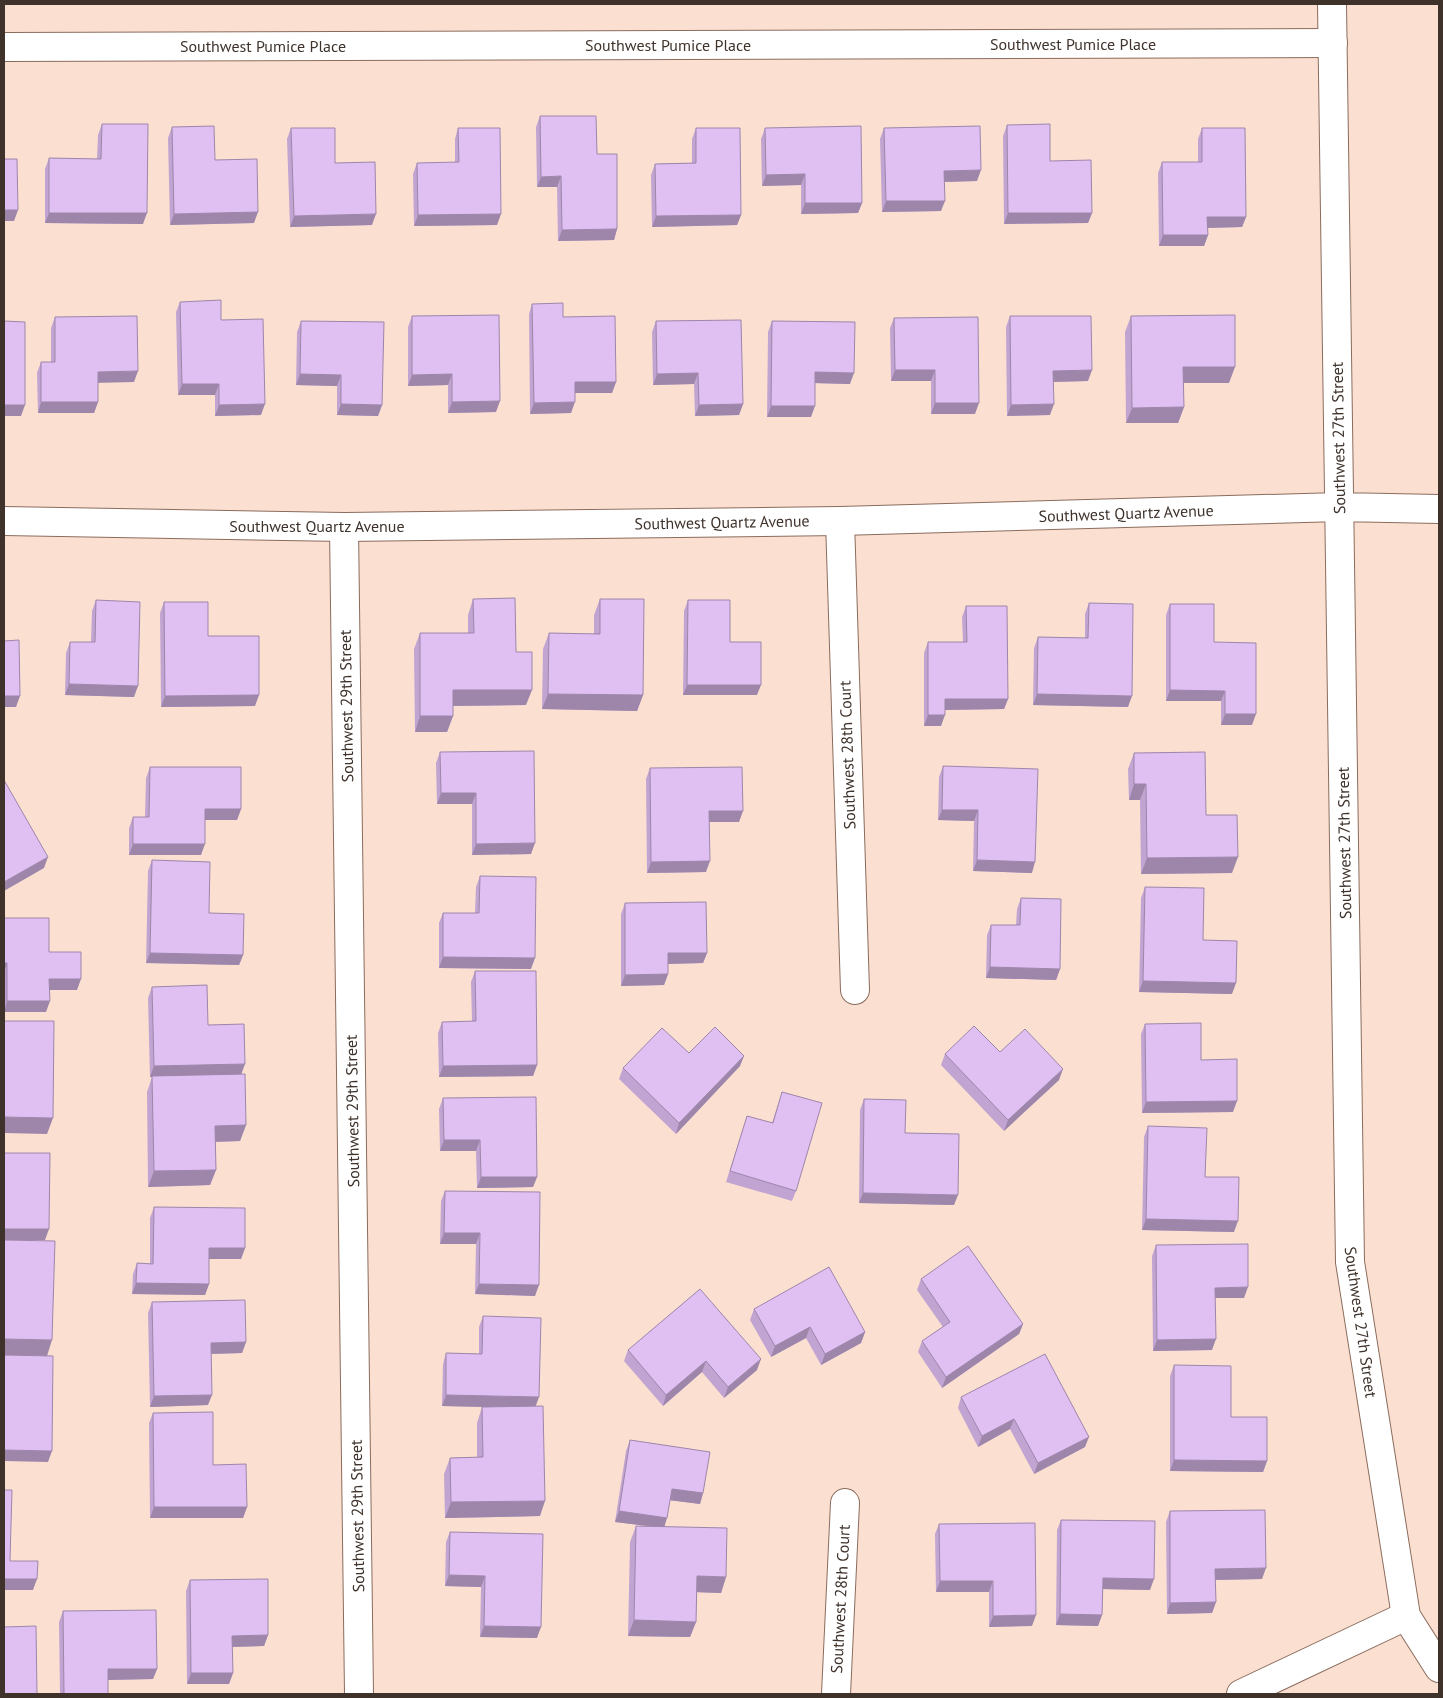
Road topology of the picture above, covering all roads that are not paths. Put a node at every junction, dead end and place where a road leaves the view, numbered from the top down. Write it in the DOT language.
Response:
graph roads {
  1 [pos="1332,4"];
  2 [pos="1333,43"];
  3 [pos="4,47"];
  4 [pos="1340,507"];
  5 [pos="1439,509"];
  6 [pos="4,521"];
  7 [pos="840,521"];
  8 [pos="344,527"];
  9 [pos="855,990"];
  10 [pos="845,1503"];
  11 [pos="1406,1616"];
  12 [pos="1439,1668"];
  13 [pos="359,1694"];
  14 [pos="836,1694"];
  15 [pos="1242,1694"];
  1 -- 2 [label="street, Southwest 27th Street"];
  2 -- 3 [label="street, Southwest Pumice Place"];
  2 -- 4 [label="street, Southwest 27th Street"];
  4 -- 5 [label="street, Southwest Quartz Avenue"];
  4 -- 7 [label="street, Southwest Quartz Avenue"];
  4 -- 11 [label="street, Southwest 27th Street"];
  6 -- 8 [label="street, Southwest Quartz Avenue"];
  7 -- 8 [label="street, Southwest Quartz Avenue"];
  7 -- 9 [label="street, Southwest 28th Court"];
  8 -- 13 [label="street, Southwest 29th Street"];
  10 -- 14 [label="street, Southwest 28th Court"];
  11 -- 12 [label="street, Southwest 27th Street"];
  11 -- 15 [label="street"];
}
